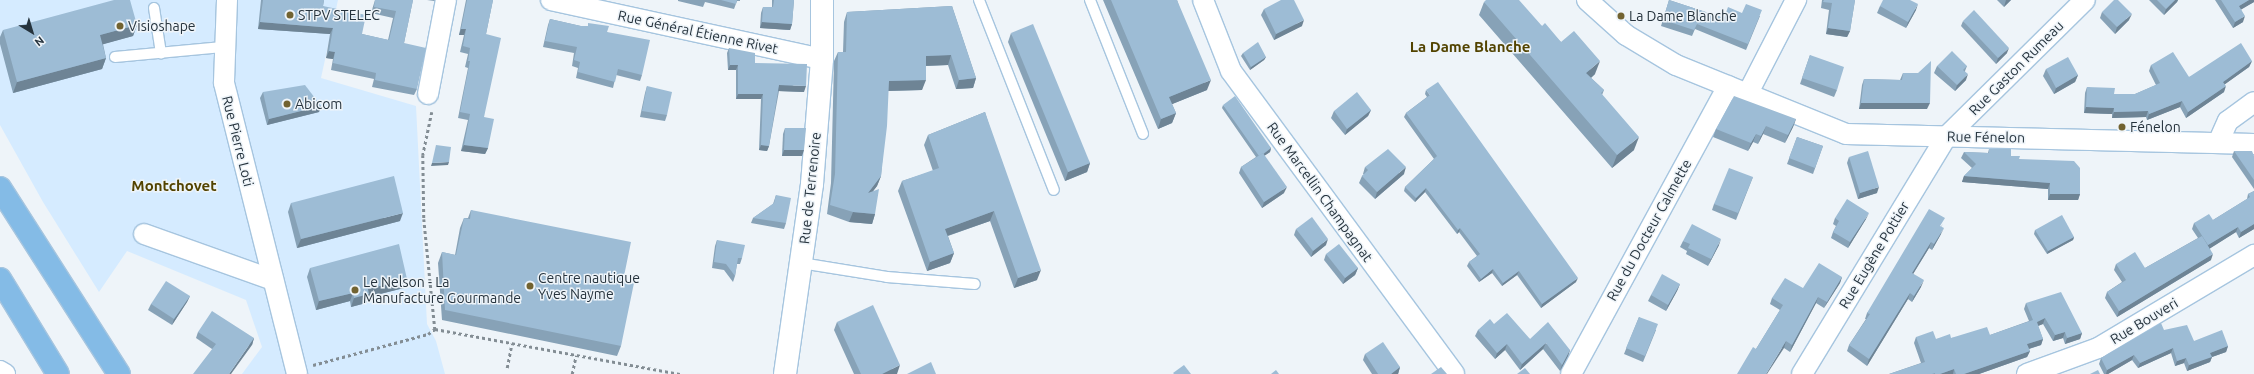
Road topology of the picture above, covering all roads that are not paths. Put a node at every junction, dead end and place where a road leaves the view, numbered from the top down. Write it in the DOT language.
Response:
graph roads {
  1 [pos="227,0"];
  2 [pos="446,0"];
  3 [pos="551,0"];
  4 [pos="822,0"];
  5 [pos="979,0"];
  6 [pos="1090,0"];
  7 [pos="1203,0"];
  8 [pos="1587,0"];
  9 [pos="1796,0"];
  10 [pos="2085,0"];
  11 [pos="154,8"];
  12 [pos="223,47"];
  13 [pos="161,53"];
  14 [pos="115,57"];
  15 [pos="822,59"];
  16 [pos="1728,86"];
  17 [pos="1748,93"];
  18 [pos="428,94"];
  19 [pos="2254,102"];
  20 [pos="1143,134"];
  21 [pos="1946,136"];
  22 [pos="2218,143"];
  23 [pos="2254,144"];
  24 [pos="0,188"];
  25 [pos="1054,190"];
  26 [pos="144,234"];
  27 [pos="2254,256"];
  28 [pos="801,263"];
  29 [pos="0,279"];
  30 [pos="273,280"];
  31 [pos="975,284"];
  32 [pos="0,371"];
  33 [pos="297,372"];
  34 [pos="5,374"];
  35 [pos="58,374"];
  36 [pos="119,374"];
  37 [pos="785,374"];
  38 [pos="1454,374"];
  39 [pos="1570,374"];
  40 [pos="1802,374"];
  41 [pos="2027,374"];
  1 -- 12 [label="street, Rue Pierre Loti"];
  2 -- 18 [label="street"];
  3 -- 15 [label="street, Rue Général Étienne Rivet"];
  4 -- 15 [label="street, Rue de Terrenoire"];
  5 -- 25 [label="lane"];
  6 -- 20 [label="lane"];
  7 -- 38 [label="street, Rue Marcellin Champagnat"];
  8 -- 16 [label="street, Rue Fénelon"];
  9 -- 17 [label="street"];
  10 -- 21 [label="street, Rue Gaston Rumeau"];
  11 -- 13 [label="lane"];
  12 -- 13 [label="lane"];
  12 -- 30 [label="street, Rue Pierre Loti"];
  13 -- 14 [label="lane"];
  15 -- 28 [label="street, Rue de Terrenoire"];
  16 -- 17 [label="street, Rue Fénelon"];
  16 -- 39 [label="street, Rue du Docteur Calmette"];
  17 -- 21 [label="street, Rue Fénelon"];
  19 -- 22 [label="street"];
  21 -- 22 [label="street, Rue Fénelon"];
  21 -- 40 [label="street, Rue Eugène Pottier"];
  22 -- 23 [label="street, Rue Fénelon"];
  24 -- 36 [label="highway"];
  26 -- 30 [label="street"];
  27 -- 41 [label="street, Rue Bouveri"];
  28 -- 31 [label="lane"];
  28 -- 37 [label="street, Rue de Terrenoire"];
  29 -- 35 [label="highway"];
  30 -- 33 [label="street, Rue Pierre Loti"];
  32 -- 34 [label="street"];
}
